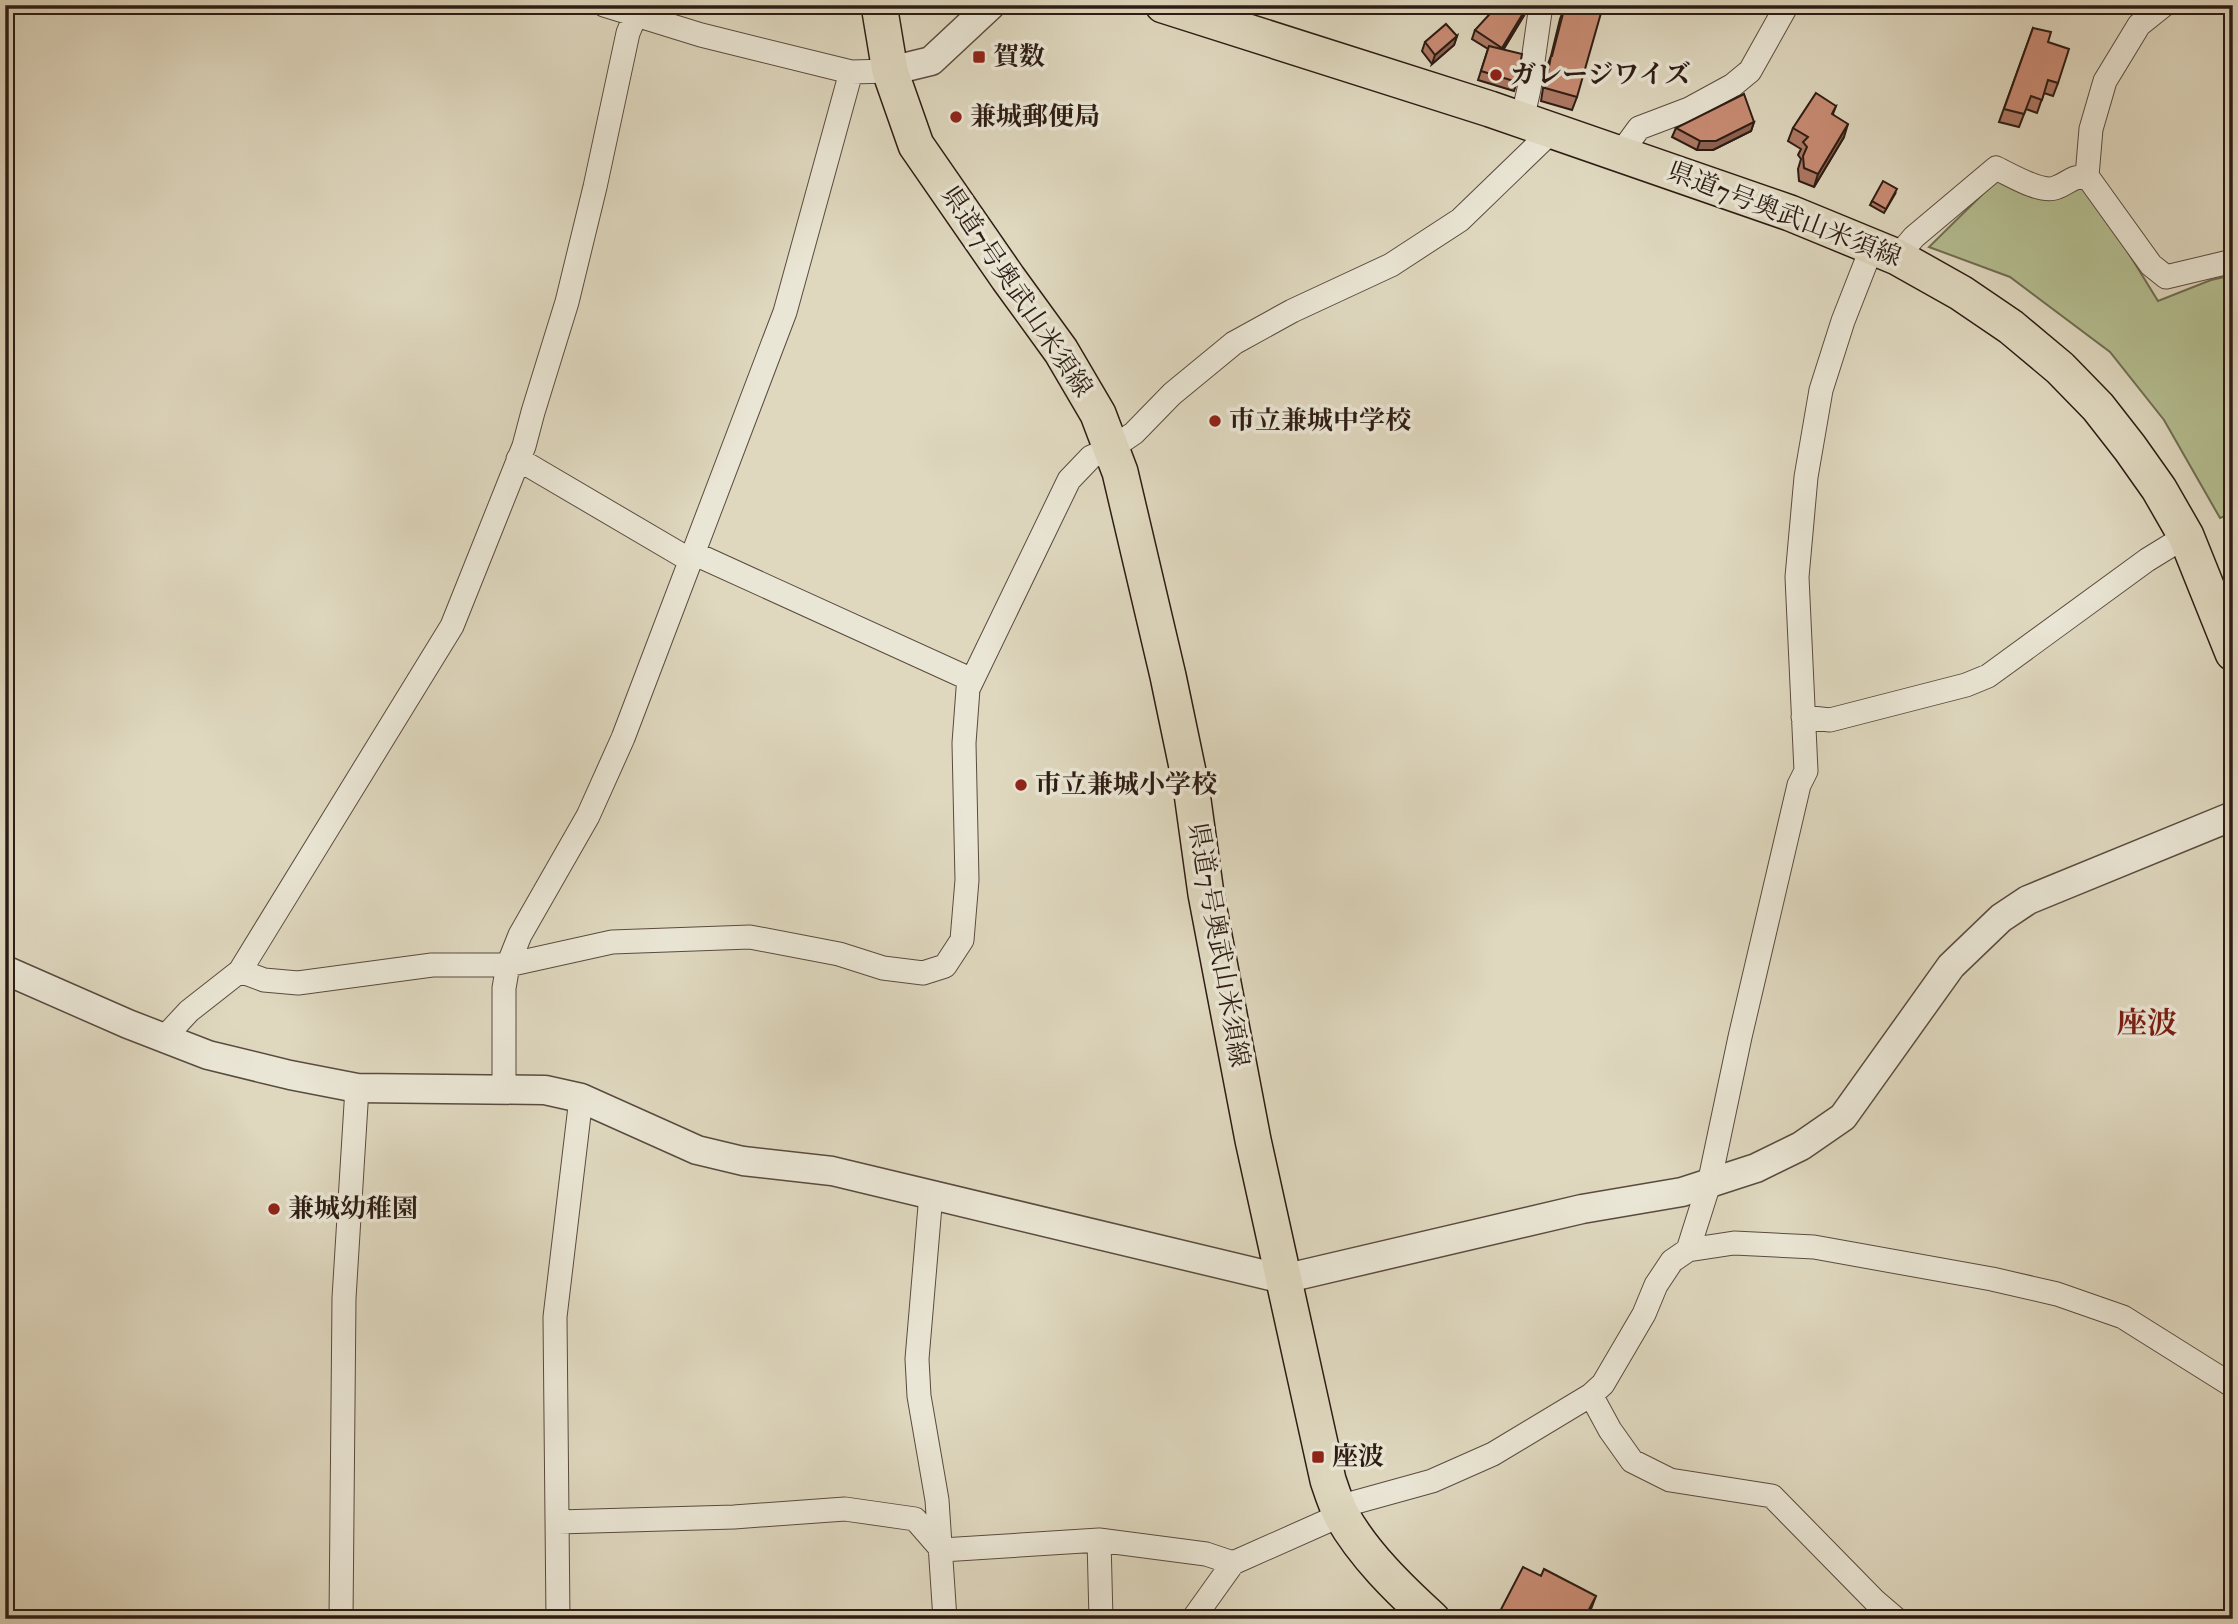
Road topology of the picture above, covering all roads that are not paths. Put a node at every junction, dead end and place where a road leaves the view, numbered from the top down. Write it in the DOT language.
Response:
graph roads {
  1 [pos="604,5"];
  2 [pos="879,5"];
  3 [pos="991,5"];
  4 [pos="1163,5"];
  5 [pos="1541,5"];
  6 [pos="1787,5"];
  7 [pos="2164,5"];
  8 [pos="635,16"];
  9 [pos="890,71"];
  10 [pos="851,72"];
  11 [pos="1536,126"];
  12 [pos="1620,154"];
  13 [pos="2087,176"];
  14 [pos="1885,252"];
  15 [pos="2233,261"];
  16 [pos="1112,447"];
  17 [pos="518,459"];
  18 [pos="2186,536"];
  19 [pos="691,556"];
  20 [pos="2233,653"];
  21 [pos="972,680"];
  22 [pos="1803,717"];
  23 [pos="2233,816"];
  24 [pos="509,965"];
  25 [pos="5,970"];
  26 [pos="240,971"];
  27 [pos="164,1038"];
  28 [pos="357,1088"];
  29 [pos="504,1089"];
  30 [pos="581,1098"];
  31 [pos="1709,1184"];
  32 [pos="931,1194"];
  33 [pos="1688,1250"];
  34 [pos="1283,1279"];
  35 [pos="2233,1386"];
  36 [pos="1591,1395"];
  37 [pos="1340,1511"];
  38 [pos="558,1522"];
  39 [pos="1099,1540"];
  40 [pos="942,1550"];
  41 [pos="1233,1563"];
  42 [pos="341,1619"];
  43 [pos="558,1619"];
  44 [pos="945,1619"];
  45 [pos="1101,1619"];
  46 [pos="1194,1619"];
  47 [pos="1432,1619"];
  48 [pos="1896,1619"];
  1 -- 8 [label="street"];
  2 -- 9 [label="main road, 県道7号奥武山米須線"];
  3 -- 9 [label="street"];
  4 -- 11 [label="main road, 県道7号奥武山米須線"];
  5 -- 11 [label="street"];
  6 -- 12 [label="street"];
  7 -- 13 [label="street"];
  8 -- 10 [label="street"];
  8 -- 17 [label="street"];
  9 -- 10 [label="street"];
  9 -- 16 [label="main road, 県道7号奥武山米須線"];
  10 -- 19 [label="street"];
  11 -- 12 [label="main road, 県道7号奥武山米須線"];
  11 -- 16 [label="street"];
  12 -- 14 [label="main road, 県道7号奥武山米須線"];
  13 -- 14 [label="street"];
  13 -- 15 [label="street"];
  14 -- 18 [label="main road, 県道7号奥武山米須線"];
  14 -- 22 [label="street"];
  16 -- 21 [label="street"];
  16 -- 34 [label="main road, 県道7号奥武山米須線"];
  17 -- 19 [label="street"];
  17 -- 26 [label="street"];
  18 -- 20 [label="main road, 県道7号奥武山米須線"];
  18 -- 22 [label="street"];
  19 -- 21 [label="street"];
  19 -- 24 [label="street"];
  21 -- 24 [label="street"];
  22 -- 31 [label="street"];
  23 -- 31 [label="street"];
  24 -- 26 [label="street"];
  24 -- 29 [label="street"];
  25 -- 27 [label="street"];
  26 -- 27 [label="street"];
  27 -- 28 [label="street"];
  28 -- 29 [label="street"];
  28 -- 42 [label="street"];
  29 -- 30 [label="street"];
  30 -- 32 [label="street"];
  30 -- 38 [label="street"];
  31 -- 33 [label="street"];
  31 -- 34 [label="street"];
  32 -- 34 [label="street"];
  32 -- 40 [label="street"];
  33 -- 35 [label="street"];
  33 -- 36 [label="street"];
  34 -- 37 [label="main road, 県道7号奥武山米須線"];
  36 -- 37 [label="street"];
  36 -- 48 [label="street"];
  37 -- 41 [label="street"];
  37 -- 47 [label="main road, 県道7号奥武山米須線"];
  38 -- 40 [label="street"];
  38 -- 43 [label="street"];
  39 -- 40 [label="street"];
  39 -- 41 [label="street"];
  39 -- 45 [label="street"];
  40 -- 44 [label="street"];
  41 -- 46 [label="street"];
}
